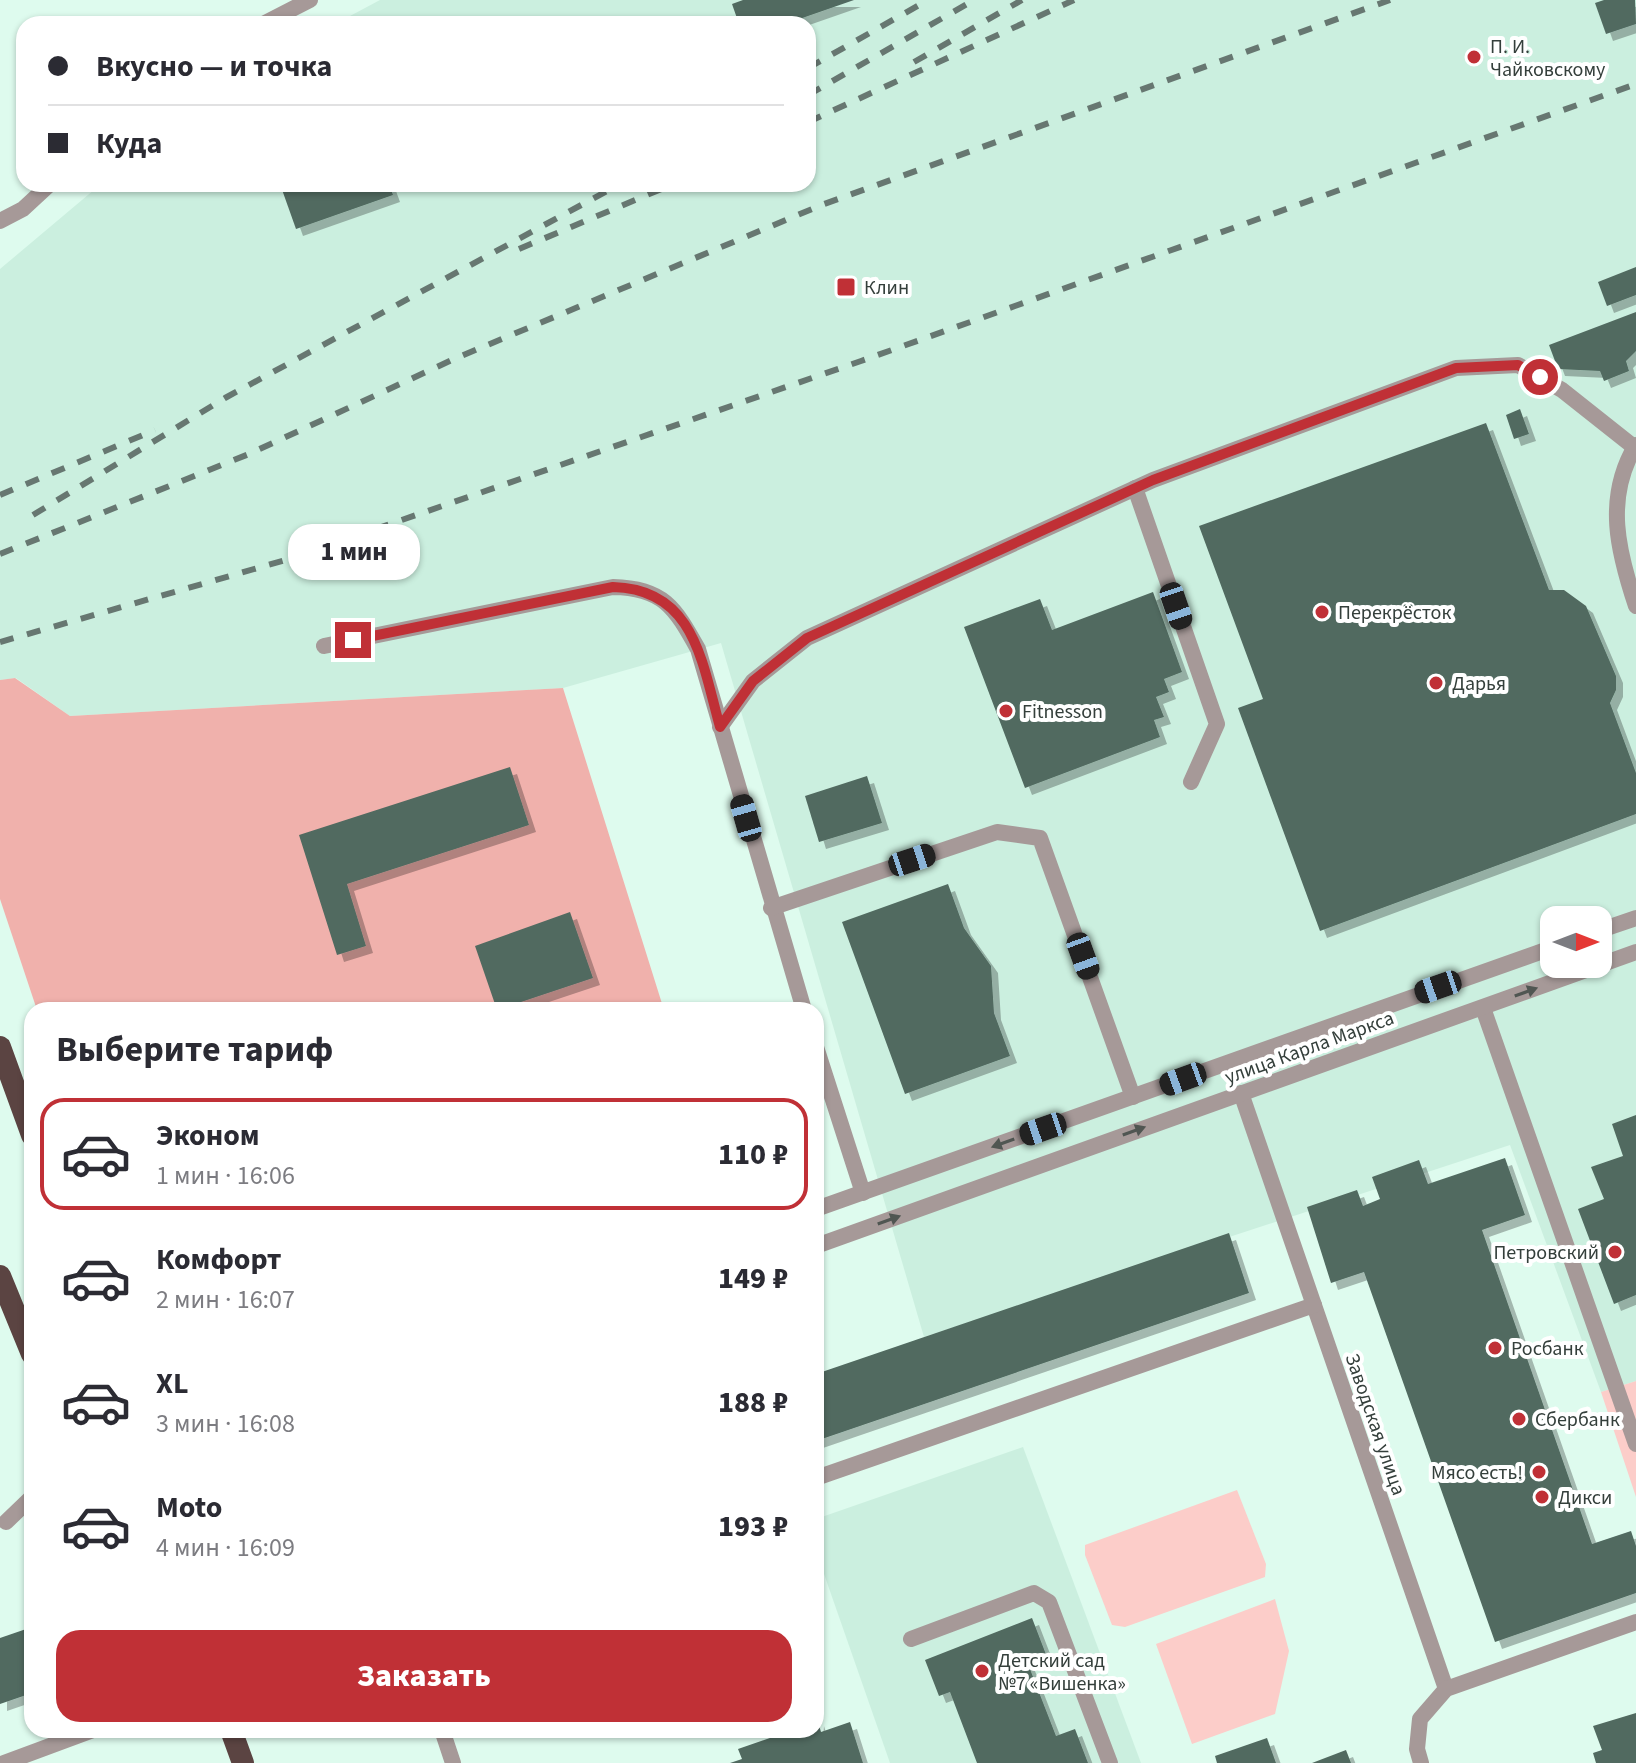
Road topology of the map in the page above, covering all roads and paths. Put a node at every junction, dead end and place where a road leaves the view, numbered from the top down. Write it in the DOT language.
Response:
graph roads {
  1 [pos="310,0"];
  2 [pos="279,16"];
  3 [pos="41,192"];
  4 [pos="0,221"];
  5 [pos="1635,446"];
  6 [pos="1135,488"];
  7 [pos="1636,606"];
  8 [pos="324,646"];
  9 [pos="720,727"];
  10 [pos="1191,782"];
  11 [pos="771,908"];
  12 [pos="1636,918"];
  13 [pos="1612,926"];
  14 [pos="1540,952"];
  15 [pos="1636,952"];
  16 [pos="801,1002"];
  17 [pos="1483,1008"];
  18 [pos="0,1047"];
  19 [pos="824,1072"];
  20 [pos="1241,1093"];
  21 [pos="1133,1097"];
  22 [pos="24,1113"];
  23 [pos="863,1193"];
  24 [pos="824,1206"];
  25 [pos="824,1243"];
  26 [pos="0,1276"];
  27 [pos="1314,1305"];
  28 [pos="24,1337"];
  29 [pos="1636,1444"];
  30 [pos="824,1475"];
  31 [pos="24,1504"];
  32 [pos="24,1516"];
  33 [pos="3,1523"];
  34 [pos="1636,1622"];
  35 [pos="911,1639"];
  36 [pos="1446,1689"];
  37 [pos="75,1738"];
  38 [pos="234,1738"];
  39 [pos="445,1738"];
  40 [pos="28,1759"];
  41 [pos="4,1763"];
  42 [pos="243,1763"];
  43 [pos="453,1763"];
  44 [pos="1110,1763"];
  45 [pos="1421,1763"];
  1 -- 2 [label="street"];
  3 -- 4 [label="street"];
  5 -- 6 [label="street"];
  5 -- 7 [label="street"];
  6 -- 9 [label="street"];
  6 -- 10 [label="street"];
  8 -- 9 [label="street"];
  9 -- 11 [label="street"];
  11 -- 16 [label="street"];
  11 -- 21 [label="street"];
  12 -- 13 [label="street"];
  14 -- 21 [label="street, улица Карла Маркса"];
  17 -- 15 [label="street, улица Карла Маркса, one-way"];
  17 -- 20 [label="street, улица Карла Маркса"];
  17 -- 29 [label="street"];
  18 -- 22 [label="highway"];
  19 -- 23 [label="street"];
  25 -- 20 [label="street, улица Карла Маркса, one-way"];
  20 -- 27 [label="street, Заводская улица"];
  21 -- 23 [label="street, улица Карла Маркса, one-way"];
  23 -- 24 [label="street, улица Карла Маркса"];
  26 -- 28 [label="highway"];
  27 -- 30 [label="street"];
  27 -- 36 [label="street, Заводская улица"];
  31 -- 33 [label="street"];
  32 -- 33 [label="street"];
  34 -- 36 [label="street"];
  35 -- 44 [label="street"];
  36 -- 45 [label="street"];
  37 -- 40 [label="street"];
  38 -- 42 [label="highway"];
  39 -- 43 [label="street"];
  40 -- 41 [label="street"];
}
